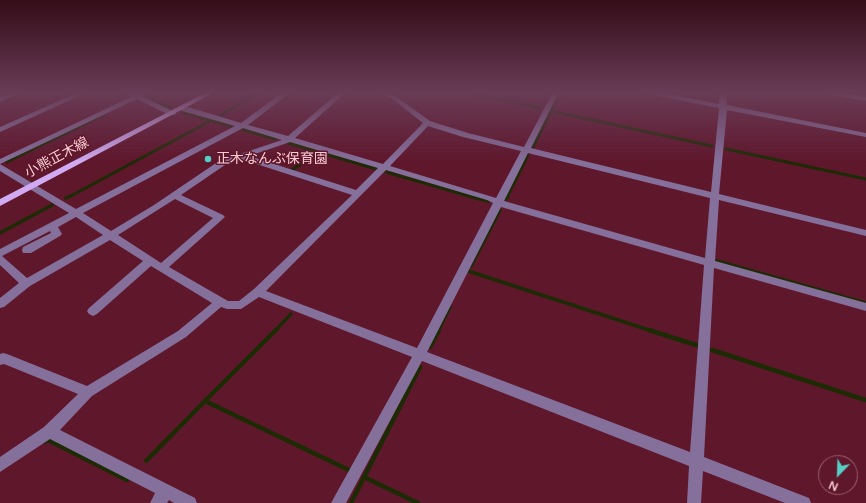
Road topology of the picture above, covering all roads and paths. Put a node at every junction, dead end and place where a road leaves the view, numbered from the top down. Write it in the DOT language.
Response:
graph roads {
  1 [pos="33,115"];
  2 [pos="97,115"];
  3 [pos="167,115"];
  4 [pos="206,115"];
  5 [pos="256,115"];
  6 [pos="316,115"];
  7 [pos="417,115"];
  8 [pos="544,115"];
  9 [pos="722,115"];
  10 [pos="770,115"];
  11 [pos="427,123"];
  12 [pos="241,126"];
  13 [pos="0,130"];
  14 [pos="866,135"];
  15 [pos="288,140"];
  16 [pos="526,150"];
  17 [pos="239,156"];
  18 [pos="0,162"];
  19 [pos="0,167"];
  20 [pos="384,168"];
  21 [pos="33,186"];
  22 [pos="358,194"];
  23 [pos="174,195"];
  24 [pos="714,197"];
  25 [pos="498,202"];
  26 [pos="0,203"];
  27 [pos="75,212"];
  28 [pos="52,225"];
  29 [pos="866,233"];
  30 [pos="110,235"];
  31 [pos="27,250"];
  32 [pos="0,253"];
  33 [pos="0,259"];
  34 [pos="150,261"];
  35 [pos="709,264"];
  36 [pos="162,268"];
  37 [pos="26,283"];
  38 [pos="258,292"];
  39 [pos="220,302"];
  40 [pos="0,304"];
  41 [pos="866,307"];
  42 [pos="92,311"];
  43 [pos="419,355"];
  44 [pos="0,360"];
  45 [pos="88,392"];
  46 [pos="49,432"];
  47 [pos="696,461"];
  48 [pos="0,465"];
  49 [pos="166,491"];
  50 [pos="157,503"];
  51 [pos="190,503"];
  52 [pos="338,503"];
  53 [pos="694,503"];
  54 [pos="804,503"];
  1 -- 13 [label="street"];
  2 -- 18 [label="street"];
  3 -- 21 [label="main road, 小熊正木線"];
  4 -- 12 [label="street"];
  5 -- 12 [label="street"];
  6 -- 15 [label="street"];
  7 -- 11 [label="street"];
  8 -- 16 [label="street"];
  9 -- 24 [label="street"];
  10 -- 14 [label="street"];
  11 -- 16 [label="street"];
  11 -- 20 [label="street"];
  12 -- 15 [label="street"];
  12 -- 27 [label="street"];
  15 -- 17 [label="street"];
  15 -- 20 [label="street"];
  16 -- 24 [label="street"];
  16 -- 25 [label="street"];
  17 -- 22 [label="street"];
  17 -- 23 [label="street"];
  19 -- 21 [label="street"];
  20 -- 22 [label="street"];
  20 -- 25 [label="street"];
  21 -- 26 [label="main road, 小熊正木線"];
  21 -- 27 [label="street"];
  22 -- 38 [label="street"];
  23 -- 30 [label="street"];
  23 -- 36 [label="street"];
  24 -- 29 [label="street"];
  24 -- 35 [label="street"];
  25 -- 35 [label="street"];
  25 -- 43 [label="street"];
  27 -- 28 [label="street"];
  27 -- 30 [label="street"];
  28 -- 31 [label="street"];
  28 -- 32 [label="street"];
  30 -- 34 [label="street"];
  30 -- 37 [label="street"];
  33 -- 37 [label="street"];
  34 -- 36 [label="street"];
  34 -- 42 [label="street"];
  35 -- 41 [label="street"];
  35 -- 47 [label="street"];
  36 -- 39 [label="street"];
  37 -- 40 [label="street"];
  38 -- 39 [label="street"];
  38 -- 43 [label="street"];
  39 -- 45 [label="street"];
  43 -- 47 [label="street"];
  43 -- 52 [label="street"];
  44 -- 45 [label="street"];
  45 -- 46 [label="street"];
  46 -- 48 [label="street"];
  46 -- 49 [label="street"];
  47 -- 53 [label="street"];
  47 -- 54 [label="street"];
  49 -- 50 [label="street"];
  49 -- 51 [label="street"];
}
